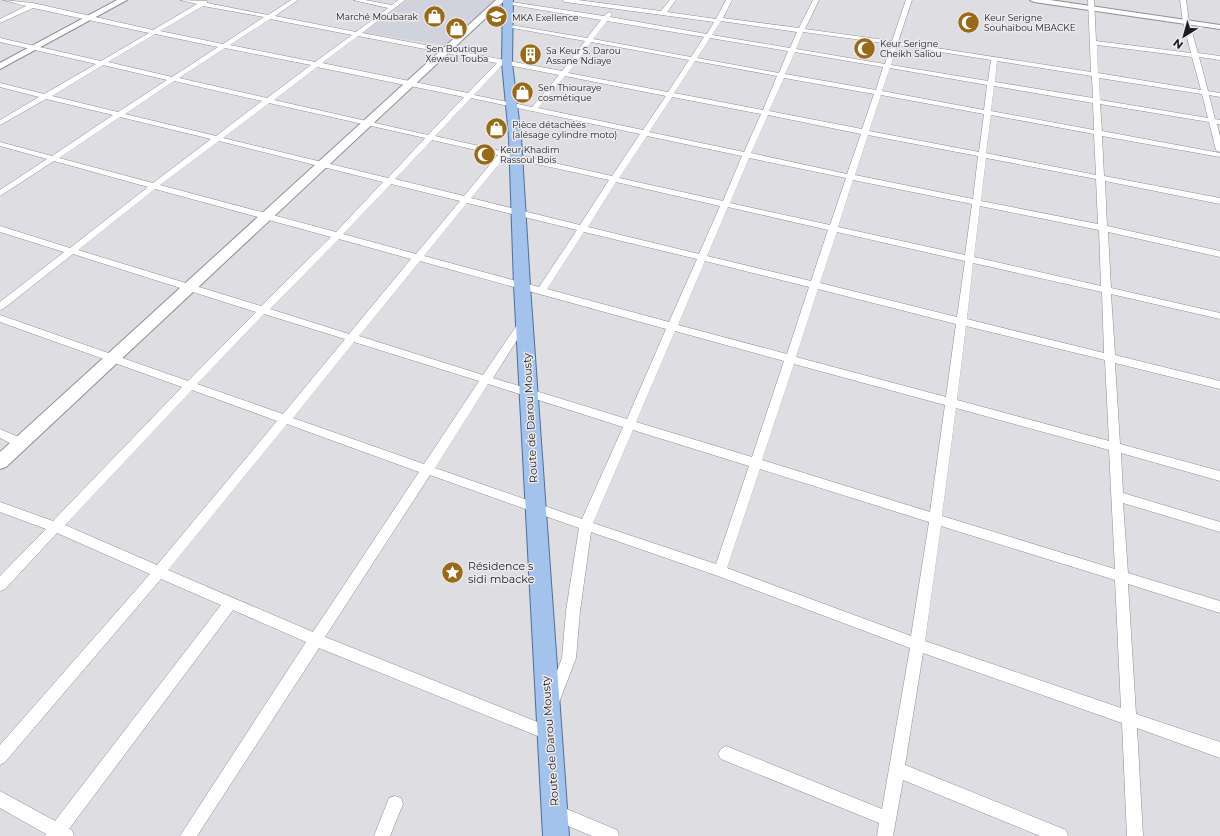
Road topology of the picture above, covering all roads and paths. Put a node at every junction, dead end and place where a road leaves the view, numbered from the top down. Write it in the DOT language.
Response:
graph roads {
  1 [pos="6,0"];
  2 [pos="42,0"];
  3 [pos="123,0"];
  4 [pos="183,0"];
  5 [pos="295,0"];
  6 [pos="356,0"];
  7 [pos="402,0"];
  8 [pos="561,0"];
  9 [pos="564,0"];
  10 [pos="618,0"];
  11 [pos="673,0"];
  12 [pos="729,0"];
  13 [pos="816,0"];
  14 [pos="908,0"];
  15 [pos="1034,0"];
  16 [pos="1183,0"];
  17 [pos="505,1"];
  18 [pos="206,2"];
  19 [pos="1091,4"];
  20 [pos="32,5"];
  21 [pos="613,6"];
  22 [pos="393,7"];
  23 [pos="554,9"];
  24 [pos="663,13"];
  25 [pos="270,17"];
  26 [pos="90,18"];
  27 [pos="606,18"];
  28 [pos="718,20"];
  29 [pos="0,21"];
  30 [pos="1186,22"];
  31 [pos="506,26"];
  32 [pos="1220,27"];
  33 [pos="801,30"];
  34 [pos="154,32"];
  35 [pos="355,34"];
  36 [pos="708,35"];
  37 [pos="0,40"];
  38 [pos="589,41"];
  39 [pos="895,43"];
  40 [pos="1093,43"];
  41 [pos="223,45"];
  42 [pos="35,48"];
  43 [pos="793,49"];
  44 [pos="446,51"];
  45 [pos="1195,55"];
  46 [pos="1220,58"];
  47 [pos="693,59"];
  48 [pos="994,59"];
  49 [pos="504,62"];
  50 [pos="101,63"];
  51 [pos="318,64"];
  52 [pos="887,65"];
  53 [pos="0,66"];
  54 [pos="563,74"];
  55 [pos="782,75"];
  56 [pos="1095,76"];
  57 [pos="173,79"];
  58 [pos="410,83"];
  59 [pos="991,83"];
  60 [pos="0,85"];
  61 [pos="878,93"];
  62 [pos="1204,93"];
  63 [pos="670,94"];
  64 [pos="1220,95"];
  65 [pos="44,96"];
  66 [pos="468,96"];
  67 [pos="269,101"];
  68 [pos="1096,101"];
  69 [pos="512,105"];
  70 [pos="534,109"];
  71 [pos="765,113"];
  72 [pos="987,113"];
  73 [pos="118,114"];
  74 [pos="1216,121"];
  75 [pos="0,123"];
  76 [pos="368,123"];
  77 [pos="645,132"];
  78 [pos="865,132"];
  79 [pos="1098,134"];
  80 [pos="429,137"];
  81 [pos="218,139"];
  82 [pos="0,144"];
  83 [pos="1220,150"];
  84 [pos="747,154"];
  85 [pos="509,155"];
  86 [pos="982,155"];
  87 [pos="1220,155"];
  88 [pos="53,159"];
  89 [pos="323,165"];
  90 [pos="851,177"];
  91 [pos="1100,178"];
  92 [pos="615,179"];
  93 [pos="388,181"];
  94 [pos="154,186"];
  95 [pos="0,194"];
  96 [pos="465,200"];
  97 [pos="1220,201"];
  98 [pos="976,202"];
  99 [pos="725,204"];
  100 [pos="519,213"];
  101 [pos="266,217"];
  102 [pos="1103,228"];
  103 [pos="0,229"];
  104 [pos="582,229"];
  105 [pos="834,229"];
  106 [pos="337,236"];
  107 [pos="71,251"];
  108 [pos="1220,254"];
  109 [pos="417,257"];
  110 [pos="702,258"];
  111 [pos="970,260"];
  112 [pos="522,286"];
  113 [pos="815,286"];
  114 [pos="189,288"];
  115 [pos="1106,290"];
  116 [pos="541,291"];
  117 [pos="0,307"];
  118 [pos="263,310"];
  119 [pos="1220,316"];
  120 [pos="0,318"];
  121 [pos="524,321"];
  122 [pos="962,322"];
  123 [pos="672,327"];
  124 [pos="352,338"];
  125 [pos="1110,358"];
  126 [pos="112,359"];
  127 [pos="790,359"];
  128 [pos="486,380"];
  129 [pos="190,386"];
  130 [pos="1220,386"];
  131 [pos="530,393"];
  132 [pos="951,403"];
  133 [pos="284,419"];
  134 [pos="630,424"];
  135 [pos="0,433"];
  136 [pos="21,443"];
  137 [pos="1114,447"];
  138 [pos="0,462"];
  139 [pos="756,464"];
  140 [pos="428,469"];
  141 [pos="1220,476"];
  142 [pos="1117,496"];
  143 [pos="0,507"];
  144 [pos="536,508"];
  145 [pos="935,519"];
  146 [pos="586,525"];
  147 [pos="56,527"];
  148 [pos="1220,527"];
  149 [pos="159,572"];
  150 [pos="720,572"];
  151 [pos="1121,577"];
  152 [pos="0,585"];
  153 [pos="231,603"];
  154 [pos="1220,607"];
  155 [pos="316,640"];
  156 [pos="918,645"];
  157 [pos="548,712"];
  158 [pos="1128,718"];
  159 [pos="550,734"];
  160 [pos="1220,750"];
  161 [pos="726,754"];
  162 [pos="0,757"];
  163 [pos="898,770"];
  164 [pos="0,799"];
  165 [pos="395,804"];
  166 [pos="555,812"];
  167 [pos="888,819"];
  168 [pos="59,834"];
  169 [pos="188,836"];
  170 [pos="382,836"];
  171 [pos="556,836"];
  172 [pos="611,836"];
  173 [pos="885,836"];
  174 [pos="1060,836"];
  175 [pos="1134,836"];
  1 -- 20 [label="street"];
  2 -- 20 [label="street"];
  3 -- 26 [label="street"];
  4 -- 18 [label="street"];
  5 -- 25 [label="street"];
  6 -- 22 [label="street"];
  7 -- 22 [label="street"];
  8 -- 23 [label="street"];
  9 -- 21 [label="street"];
  10 -- 21 [label="street"];
  11 -- 24 [label="street"];
  12 -- 28 [label="street"];
  13 -- 33 [label="street"];
  14 -- 39 [label="street"];
  15 -- 19 [label="street"];
  16 -- 30 [label="street"];
  17 -- 23 [label="street"];
  17 -- 31 [label="main road, Route de Darou Mousty"];
  17 -- 44 [label="main road"];
  18 -- 25 [label="street"];
  18 -- 34 [label="street"];
  19 -- 30 [label="street"];
  19 -- 40 [label="street"];
  20 -- 26 [label="street"];
  20 -- 29 [label="street"];
  21 -- 24 [label="street"];
  21 -- 27 [label="street"];
  22 -- 35 [label="street"];
  23 -- 27 [label="street"];
  24 -- 28 [label="street"];
  25 -- 35 [label="street"];
  25 -- 41 [label="street"];
  26 -- 34 [label="street"];
  26 -- 42 [label="street"];
  27 -- 36 [label="street"];
  27 -- 38 [label="street"];
  28 -- 33 [label="street"];
  28 -- 36 [label="street"];
  30 -- 32 [label="street"];
  30 -- 45 [label="street"];
  31 -- 38 [label="street"];
  31 -- 49 [label="main road, Route de Darou Mousty"];
  33 -- 39 [label="street"];
  33 -- 43 [label="street"];
  34 -- 41 [label="street"];
  34 -- 50 [label="street"];
  35 -- 44 [label="street"];
  35 -- 51 [label="street"];
  36 -- 43 [label="street"];
  36 -- 47 [label="street"];
  37 -- 42 [label="street"];
  38 -- 47 [label="street"];
  38 -- 54 [label="street"];
  39 -- 48 [label="street"];
  39 -- 52 [label="street"];
  40 -- 45 [label="street"];
  40 -- 56 [label="street"];
  41 -- 51 [label="street"];
  41 -- 57 [label="street"];
  42 -- 50 [label="street"];
  42 -- 53 [label="street"];
  43 -- 52 [label="street"];
  43 -- 55 [label="street"];
  44 -- 49 [label="street"];
  44 -- 58 [label="main road"];
  45 -- 46 [label="street"];
  45 -- 62 [label="street"];
  47 -- 55 [label="street"];
  47 -- 63 [label="street"];
  48 -- 56 [label="street"];
  48 -- 59 [label="street"];
  49 -- 54 [label="street"];
  49 -- 66 [label="street"];
  49 -- 69 [label="main road, Route de Darou Mousty"];
  50 -- 57 [label="street"];
  50 -- 65 [label="street"];
  51 -- 58 [label="street"];
  51 -- 67 [label="street"];
  52 -- 59 [label="street"];
  52 -- 61 [label="street"];
  54 -- 63 [label="street"];
  54 -- 70 [label="street"];
  55 -- 61 [label="street"];
  55 -- 71 [label="street"];
  56 -- 62 [label="street"];
  56 -- 68 [label="street"];
  57 -- 67 [label="street"];
  57 -- 73 [label="street"];
  58 -- 66 [label="street"];
  58 -- 76 [label="main road"];
  59 -- 68 [label="street"];
  59 -- 72 [label="street"];
  60 -- 65 [label="street"];
  61 -- 72 [label="street"];
  61 -- 78 [label="street"];
  62 -- 64 [label="street"];
  62 -- 74 [label="street"];
  63 -- 71 [label="street"];
  63 -- 77 [label="street"];
  65 -- 73 [label="street"];
  65 -- 75 [label="street"];
  66 -- 69 [label="street"];
  66 -- 80 [label="street"];
  67 -- 76 [label="street"];
  67 -- 81 [label="street"];
  68 -- 74 [label="street"];
  68 -- 79 [label="street"];
  69 -- 70 [label="street"];
  69 -- 85 [label="main road, Route de Darou Mousty"];
  70 -- 77 [label="street"];
  71 -- 78 [label="street"];
  71 -- 84 [label="street"];
  72 -- 79 [label="street"];
  72 -- 86 [label="street"];
  73 -- 81 [label="street"];
  73 -- 88 [label="street"];
  74 -- 83 [label="street"];
  76 -- 80 [label="street"];
  76 -- 89 [label="main road"];
  77 -- 84 [label="street"];
  77 -- 92 [label="street"];
  78 -- 86 [label="street"];
  78 -- 90 [label="street"];
  79 -- 87 [label="street"];
  79 -- 91 [label="street"];
  80 -- 85 [label="street"];
  80 -- 93 [label="street"];
  81 -- 89 [label="street"];
  81 -- 94 [label="street"];
  82 -- 88 [label="street"];
  84 -- 90 [label="street"];
  84 -- 99 [label="street"];
  85 -- 92 [label="street"];
  85 -- 96 [label="street"];
  85 -- 100 [label="main road, Route de Darou Mousty"];
  86 -- 91 [label="street"];
  86 -- 98 [label="street"];
  88 -- 94 [label="street"];
  88 -- 95 [label="street"];
  89 -- 93 [label="street"];
  89 -- 101 [label="main road"];
  90 -- 98 [label="street"];
  90 -- 105 [label="street"];
  91 -- 97 [label="street"];
  91 -- 102 [label="street"];
  92 -- 99 [label="street"];
  92 -- 104 [label="street"];
  93 -- 96 [label="street"];
  93 -- 106 [label="street"];
  94 -- 101 [label="street"];
  94 -- 107 [label="street"];
  96 -- 100 [label="street"];
  96 -- 109 [label="street"];
  98 -- 102 [label="street"];
  98 -- 111 [label="street"];
  99 -- 105 [label="street"];
  99 -- 110 [label="street"];
  100 -- 104 [label="street"];
  100 -- 112 [label="main road, Route de Darou Mousty"];
  101 -- 106 [label="street"];
  101 -- 114 [label="main road"];
  102 -- 108 [label="street"];
  102 -- 115 [label="street"];
  103 -- 107 [label="street"];
  104 -- 110 [label="street"];
  104 -- 116 [label="street"];
  105 -- 111 [label="street"];
  105 -- 113 [label="street"];
  106 -- 109 [label="street"];
  106 -- 118 [label="street"];
  107 -- 114 [label="street"];
  107 -- 117 [label="street"];
  109 -- 112 [label="street"];
  109 -- 124 [label="street"];
  110 -- 113 [label="street"];
  110 -- 123 [label="street"];
  111 -- 115 [label="street"];
  111 -- 122 [label="street"];
  112 -- 116 [label="street"];
  112 -- 121 [label="main road, Route de Darou Mousty"];
  113 -- 122 [label="street"];
  113 -- 127 [label="street"];
  114 -- 118 [label="street"];
  114 -- 126 [label="main road"];
  115 -- 119 [label="street"];
  115 -- 125 [label="street"];
  116 -- 123 [label="street"];
  118 -- 124 [label="street"];
  118 -- 129 [label="street"];
  120 -- 126 [label="street"];
  121 -- 128 [label="street"];
  121 -- 131 [label="main road, Route de Darou Mousty"];
  122 -- 125 [label="street"];
  122 -- 132 [label="street"];
  123 -- 127 [label="street"];
  123 -- 134 [label="street"];
  124 -- 128 [label="street"];
  124 -- 133 [label="street"];
  125 -- 130 [label="street"];
  125 -- 137 [label="street"];
  126 -- 129 [label="street"];
  126 -- 136 [label="main road"];
  127 -- 132 [label="street"];
  127 -- 139 [label="street"];
  128 -- 131 [label="street"];
  128 -- 140 [label="street"];
  129 -- 133 [label="street"];
  129 -- 147 [label="street"];
  131 -- 134 [label="street"];
  131 -- 144 [label="main road, Route de Darou Mousty"];
  132 -- 137 [label="street"];
  132 -- 145 [label="street"];
  133 -- 140 [label="street"];
  133 -- 149 [label="street"];
  134 -- 139 [label="street"];
  134 -- 146 [label="street"];
  135 -- 136 [label="street"];
  136 -- 138 [label="main road"];
  137 -- 141 [label="street"];
  137 -- 142 [label="street"];
  139 -- 145 [label="street"];
  139 -- 150 [label="street"];
  140 -- 144 [label="street"];
  140 -- 155 [label="street"];
  142 -- 148 [label="street"];
  142 -- 151 [label="street"];
  143 -- 147 [label="street"];
  144 -- 146 [label="street"];
  144 -- 157 [label="main road, Route de Darou Mousty"];
  145 -- 151 [label="street"];
  145 -- 156 [label="street"];
  146 -- 150 [label="street"];
  146 -- 157 [label="street"];
  147 -- 149 [label="street"];
  147 -- 152 [label="street"];
  149 -- 153 [label="street"];
  149 -- 162 [label="street"];
  150 -- 156 [label="street"];
  151 -- 154 [label="street"];
  151 -- 158 [label="street"];
  153 -- 155 [label="street"];
  153 -- 168 [label="street"];
  155 -- 159 [label="street"];
  155 -- 169 [label="street"];
  156 -- 158 [label="street"];
  156 -- 163 [label="street"];
  157 -- 159 [label="main road, Route de Darou Mousty"];
  158 -- 160 [label="street"];
  158 -- 175 [label="street"];
  159 -- 166 [label="main road, Route de Darou Mousty"];
  161 -- 167 [label="street"];
  163 -- 167 [label="street"];
  163 -- 174 [label="street"];
  164 -- 168 [label="street"];
  165 -- 170 [label="street"];
  166 -- 171 [label="main road, Route de Darou Mousty"];
  166 -- 172 [label="street"];
  167 -- 173 [label="street"];
}
